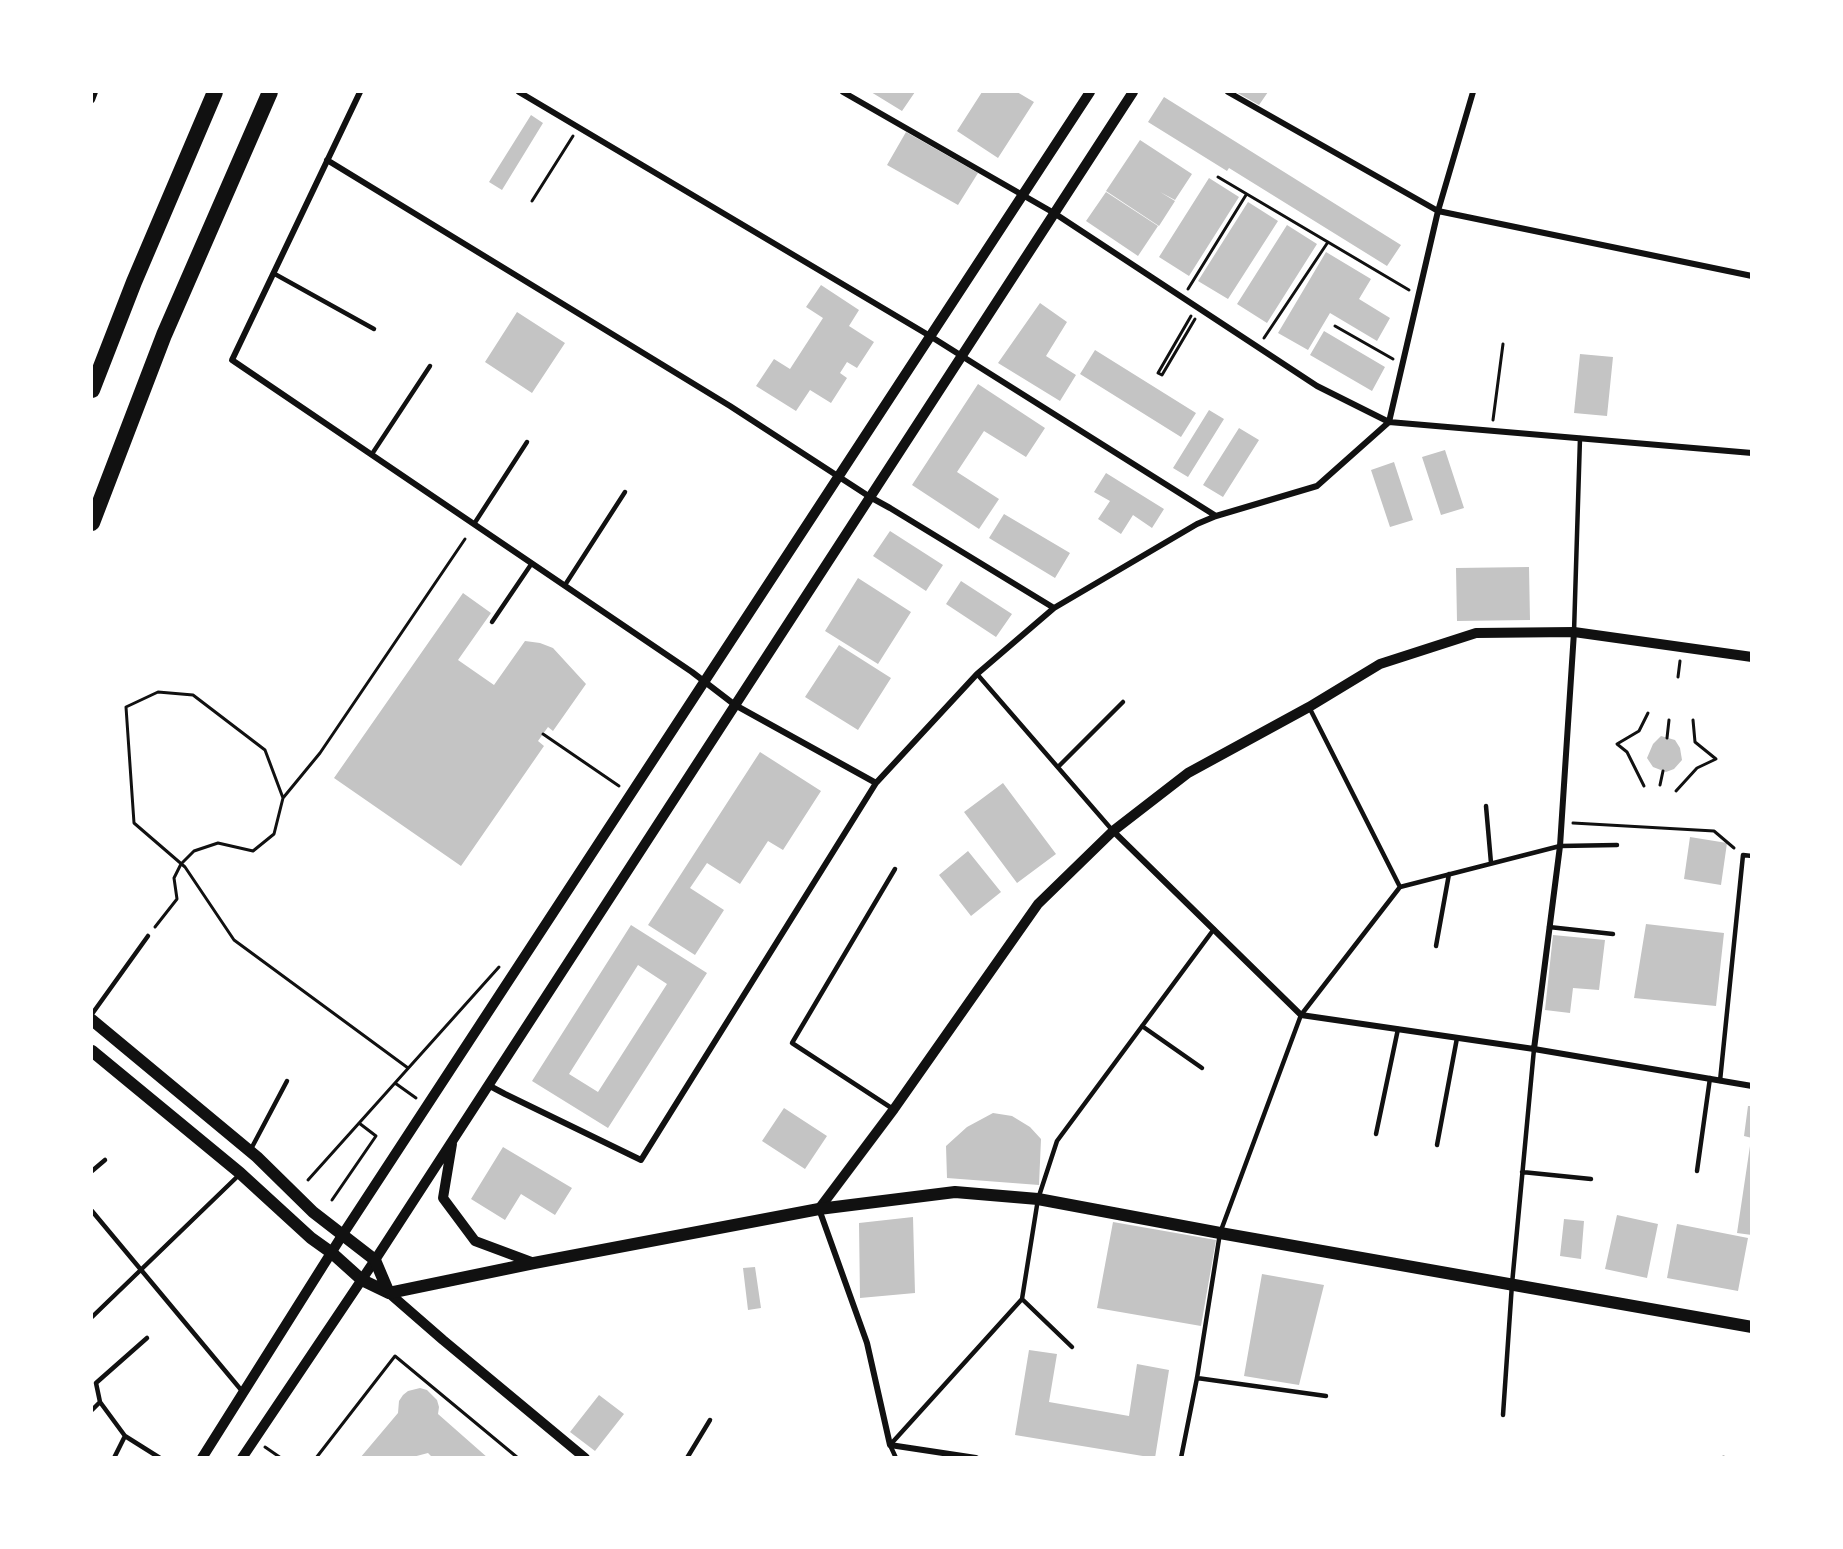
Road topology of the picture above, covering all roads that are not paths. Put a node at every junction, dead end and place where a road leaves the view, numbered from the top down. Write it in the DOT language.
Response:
graph roads {
  1 [pos="95,92"];
  2 [pos="215,92"];
  3 [pos="270,92"];
  4 [pos="360,92"];
  5 [pos="519,92"];
  6 [pos="843,92"];
  7 [pos="1090,92"];
  8 [pos="1133,92"];
  9 [pos="1228,92"];
  10 [pos="1473,92"];
  11 [pos="92,100"];
  12 [pos="327,160"];
  13 [pos="1022,195"];
  14 [pos="1438,211"];
  15 [pos="1054,213"];
  16 [pos="273,273"];
  17 [pos="1752,276"];
  18 [pos="374,329"];
  19 [pos="930,336"];
  20 [pos="962,355"];
  21 [pos="430,366"];
  22 [pos="92,390"];
  23 [pos="1389,422"];
  24 [pos="1580,438"];
  25 [pos="527,442"];
  26 [pos="1752,453"];
  27 [pos="372,454"];
  28 [pos="838,476"];
  29 [pos="625,492"];
  30 [pos="870,497"];
  31 [pos="1216,516"];
  32 [pos="92,523"];
  33 [pos="474,524"];
  34 [pos="532,563"];
  35 [pos="565,585"];
  36 [pos="1054,608"];
  37 [pos="492,622"];
  38 [pos="1574,632"];
  39 [pos="1752,657"];
  40 [pos="977,674"];
  41 [pos="704,681"];
  42 [pos="1123,702"];
  43 [pos="735,705"];
  44 [pos="1309,707"];
  45 [pos="1058,767"];
  46 [pos="876,783"];
  47 [pos="1486,806"];
  48 [pos="1113,831"];
  49 [pos="1617,845"];
  50 [pos="1560,846"];
  51 [pos="1752,856"];
  52 [pos="1491,863"];
  53 [pos="895,869"];
  54 [pos="1449,874"];
  55 [pos="1400,887"];
  56 [pos="1549,927"];
  57 [pos="1214,929"];
  58 [pos="1613,934"];
  59 [pos="148,936"];
  60 [pos="1436,946"];
  61 [pos="92,1014"];
  62 [pos="1300,1015"];
  63 [pos="92,1020"];
  64 [pos="1142,1026"];
  65 [pos="1398,1029"];
  66 [pos="1457,1038"];
  67 [pos="1534,1049"];
  68 [pos="92,1051"];
  69 [pos="1202,1068"];
  70 [pos="1710,1078"];
  71 [pos="287,1081"];
  72 [pos="1720,1081"];
  73 [pos="488,1085"];
  74 [pos="1752,1086"];
  75 [pos="894,1109"];
  76 [pos="1376,1134"];
  77 [pos="453,1139"];
  78 [pos="1437,1145"];
  79 [pos="249,1151"];
  80 [pos="105,1160"];
  81 [pos="92,1171"];
  82 [pos="1697,1171"];
  83 [pos="1522,1172"];
  84 [pos="240,1173"];
  85 [pos="1591,1179"];
  86 [pos="1038,1199"];
  87 [pos="819,1209"];
  88 [pos="92,1211"];
  89 [pos="1220,1233"];
  90 [pos="343,1234"];
  91 [pos="332,1253"];
  92 [pos="375,1260"];
  93 [pos="534,1263"];
  94 [pos="141,1269"];
  95 [pos="362,1280"];
  96 [pos="1512,1284"];
  97 [pos="389,1293"];
  98 [pos="1022,1299"];
  99 [pos="92,1317"];
  100 [pos="1752,1327"];
  101 [pos="147,1338"];
  102 [pos="1072,1347"];
  103 [pos="1197,1377"];
  104 [pos="243,1392"];
  105 [pos="1326,1396"];
  106 [pos="100,1402"];
  107 [pos="92,1410"];
  108 [pos="1503,1415"];
  109 [pos="710,1420"];
  110 [pos="125,1436"];
  111 [pos="890,1445"];
  112 [pos="114,1458"];
  113 [pos="160,1458"];
  114 [pos="202,1458"];
  115 [pos="242,1458"];
  116 [pos="585,1458"];
  117 [pos="687,1458"];
  118 [pos="896,1458"];
  119 [pos="976,1458"];
  120 [pos="1181,1458"];
  1 -- 11 [label="street"];
  2 -- 22 [label="highway"];
  3 -- 32 [label="highway"];
  4 -- 12 [label="street"];
  5 -- 19 [label="street"];
  6 -- 13 [label="street"];
  7 -- 13 [label="street"];
  8 -- 15 [label="street"];
  9 -- 14 [label="street"];
  10 -- 14 [label="street"];
  12 -- 16 [label="street"];
  12 -- 28 [label="street"];
  13 -- 15 [label="street"];
  13 -- 19 [label="street"];
  14 -- 17 [label="street"];
  14 -- 23 [label="street"];
  15 -- 20 [label="street"];
  15 -- 23 [label="street"];
  16 -- 18 [label="lane"];
  16 -- 27 [label="street"];
  19 -- 20 [label="street"];
  19 -- 28 [label="street"];
  20 -- 30 [label="street"];
  20 -- 31 [label="street"];
  21 -- 27 [label="lane"];
  23 -- 24 [label="street"];
  23 -- 31 [label="street"];
  24 -- 26 [label="street"];
  24 -- 38 [label="lane"];
  25 -- 33 [label="lane"];
  27 -- 33 [label="street"];
  28 -- 30 [label="street"];
  28 -- 41 [label="street"];
  29 -- 35 [label="lane"];
  30 -- 36 [label="street"];
  30 -- 43 [label="street"];
  31 -- 36 [label="street"];
  33 -- 34 [label="street"];
  34 -- 35 [label="street"];
  34 -- 37 [label="lane"];
  35 -- 41 [label="street"];
  36 -- 40 [label="street"];
  38 -- 39 [label="street"];
  38 -- 44 [label="street"];
  38 -- 50 [label="street"];
  40 -- 45 [label="lane"];
  40 -- 46 [label="street"];
  41 -- 43 [label="street"];
  41 -- 90 [label="street"];
  42 -- 45 [label="lane"];
  43 -- 46 [label="street"];
  43 -- 73 [label="street"];
  44 -- 48 [label="street"];
  44 -- 55 [label="lane"];
  45 -- 48 [label="lane"];
  46 -- 73 [label="street"];
  47 -- 52 [label="lane"];
  48 -- 57 [label="street"];
  48 -- 75 [label="street"];
  49 -- 50 [label="lane"];
  50 -- 52 [label="lane"];
  50 -- 56 [label="street"];
  51 -- 72 [label="lane"];
  52 -- 54 [label="lane"];
  53 -- 75 [label="lane"];
  54 -- 55 [label="lane"];
  54 -- 60 [label="lane"];
  55 -- 62 [label="lane"];
  56 -- 58 [label="lane"];
  56 -- 67 [label="street"];
  57 -- 62 [label="street"];
  57 -- 64 [label="lane"];
  59 -- 61 [label="lane"];
  62 -- 65 [label="street"];
  62 -- 89 [label="lane"];
  63 -- 79 [label="main road"];
  64 -- 69 [label="lane"];
  64 -- 86 [label="lane"];
  65 -- 66 [label="street"];
  65 -- 76 [label="lane"];
  66 -- 67 [label="street"];
  66 -- 78 [label="lane"];
  67 -- 70 [label="street"];
  67 -- 83 [label="lane"];
  68 -- 84 [label="main road"];
  70 -- 72 [label="street"];
  70 -- 82 [label="lane"];
  71 -- 79 [label="lane"];
  72 -- 74 [label="street"];
  73 -- 77 [label="street"];
  75 -- 87 [label="street"];
  77 -- 92 [label="street"];
  77 -- 93 [label="street"];
  79 -- 90 [label="main road"];
  80 -- 81 [label="lane"];
  83 -- 85 [label="lane"];
  83 -- 96 [label="lane"];
  84 -- 91 [label="main road"];
  84 -- 94 [label="lane"];
  86 -- 87 [label="main road"];
  86 -- 89 [label="main road"];
  86 -- 98 [label="lane"];
  87 -- 93 [label="main road"];
  87 -- 111 [label="street"];
  88 -- 94 [label="lane"];
  89 -- 96 [label="main road"];
  89 -- 103 [label="lane"];
  90 -- 91 [label="street"];
  90 -- 92 [label="main road"];
  91 -- 95 [label="main road"];
  91 -- 104 [label="street"];
  92 -- 95 [label="street"];
  92 -- 97 [label="main road"];
  93 -- 97 [label="main road"];
  94 -- 99 [label="lane"];
  94 -- 104 [label="lane"];
  95 -- 97 [label="main road"];
  95 -- 115 [label="street"];
  96 -- 100 [label="main road"];
  96 -- 108 [label="lane"];
  97 -- 116 [label="street"];
  98 -- 102 [label="lane"];
  98 -- 111 [label="lane"];
  101 -- 106 [label="lane"];
  103 -- 105 [label="lane"];
  103 -- 120 [label="lane"];
  104 -- 114 [label="street"];
  106 -- 107 [label="lane"];
  106 -- 110 [label="lane"];
  109 -- 117 [label="lane"];
  110 -- 112 [label="lane"];
  110 -- 113 [label="lane"];
  111 -- 118 [label="lane"];
  111 -- 119 [label="street"];
}
